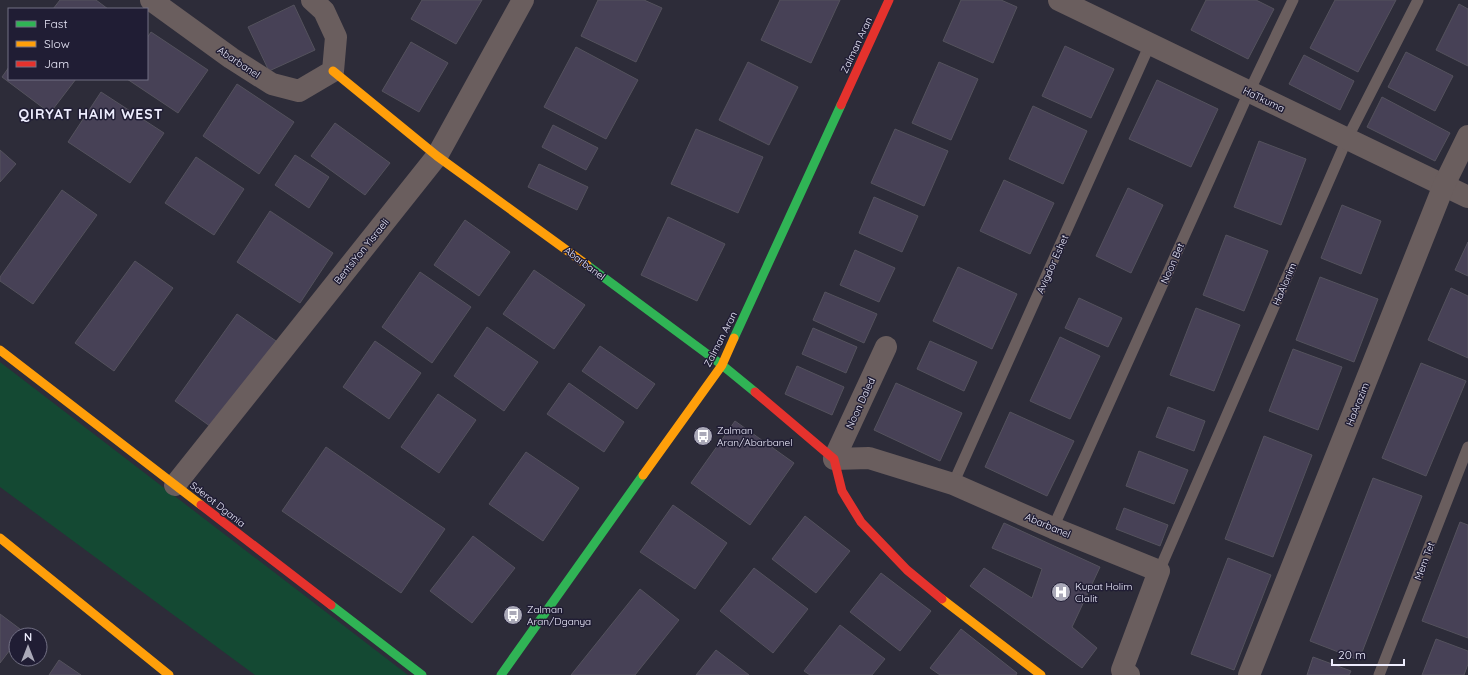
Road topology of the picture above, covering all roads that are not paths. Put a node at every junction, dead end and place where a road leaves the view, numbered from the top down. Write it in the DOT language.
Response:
graph roads {
  1 [pos="152,0"];
  2 [pos="312,0"];
  3 [pos="523,0"];
  4 [pos="889,0"];
  5 [pos="1059,0"];
  6 [pos="1293,0"];
  7 [pos="1418,0"];
  8 [pos="1150,44"];
  9 [pos="333,71"];
  10 [pos="1249,92"];
  11 [pos="1468,136"];
  12 [pos="1347,139"];
  13 [pos="437,156"];
  14 [pos="1444,185"];
  15 [pos="1468,197"];
  16 [pos="886,347"];
  17 [pos="0,350"];
  18 [pos="722,365"];
  19 [pos="1468,447"];
  20 [pos="834,459"];
  21 [pos="953,484"];
  22 [pos="175,485"];
  23 [pos="1053,528"];
  24 [pos="0,538"];
  25 [pos="1160,571"];
  26 [pos="1123,673"];
  27 [pos="169,675"];
  28 [pos="422,675"];
  29 [pos="501,675"];
  30 [pos="1041,675"];
  31 [pos="1249,675"];
  32 [pos="1379,675"];
  1 -- 9 [label="street, Abarbanel"];
  2 -- 9 [label="street"];
  3 -- 13 [label="street, BentsiYon Yisraeli"];
  4 -- 18 [label="street, Zalman Aran"];
  5 -- 8 [label="street, HaTkuma"];
  6 -- 10 [label="lane, Noon Bet"];
  7 -- 12 [label="lane, HaAlonim"];
  8 -- 10 [label="street, HaTkuma"];
  8 -- 21 [label="lane, Avigdor Eshet"];
  9 -- 13 [label="street, Abarbanel"];
  10 -- 12 [label="street, HaTkuma"];
  10 -- 23 [label="lane, Noon Bet"];
  11 -- 14 [label="street, HaArazim"];
  12 -- 14 [label="street, HaTkuma"];
  12 -- 25 [label="lane, HaAlonim"];
  13 -- 18 [label="street, Abarbanel"];
  13 -- 22 [label="street, BentsiYon Yisraeli"];
  14 -- 15 [label="street, HaTkuma"];
  14 -- 31 [label="street, HaArazim"];
  16 -- 20 [label="street, Noon Daled"];
  17 -- 22 [label="street, Sderot Dgania"];
  18 -- 20 [label="street, Abarbanel"];
  18 -- 29 [label="street, Zalman Aran"];
  19 -- 32 [label="lane, Mem Tet"];
  20 -- 21 [label="street, Abarbanel"];
  20 -- 30 [label="street"];
  21 -- 23 [label="street, Abarbanel"];
  22 -- 28 [label="street, Sderot Dgania"];
  23 -- 25 [label="street, Abarbanel"];
  24 -- 27 [label="street"];
  25 -- 26 [label="street"];
}
